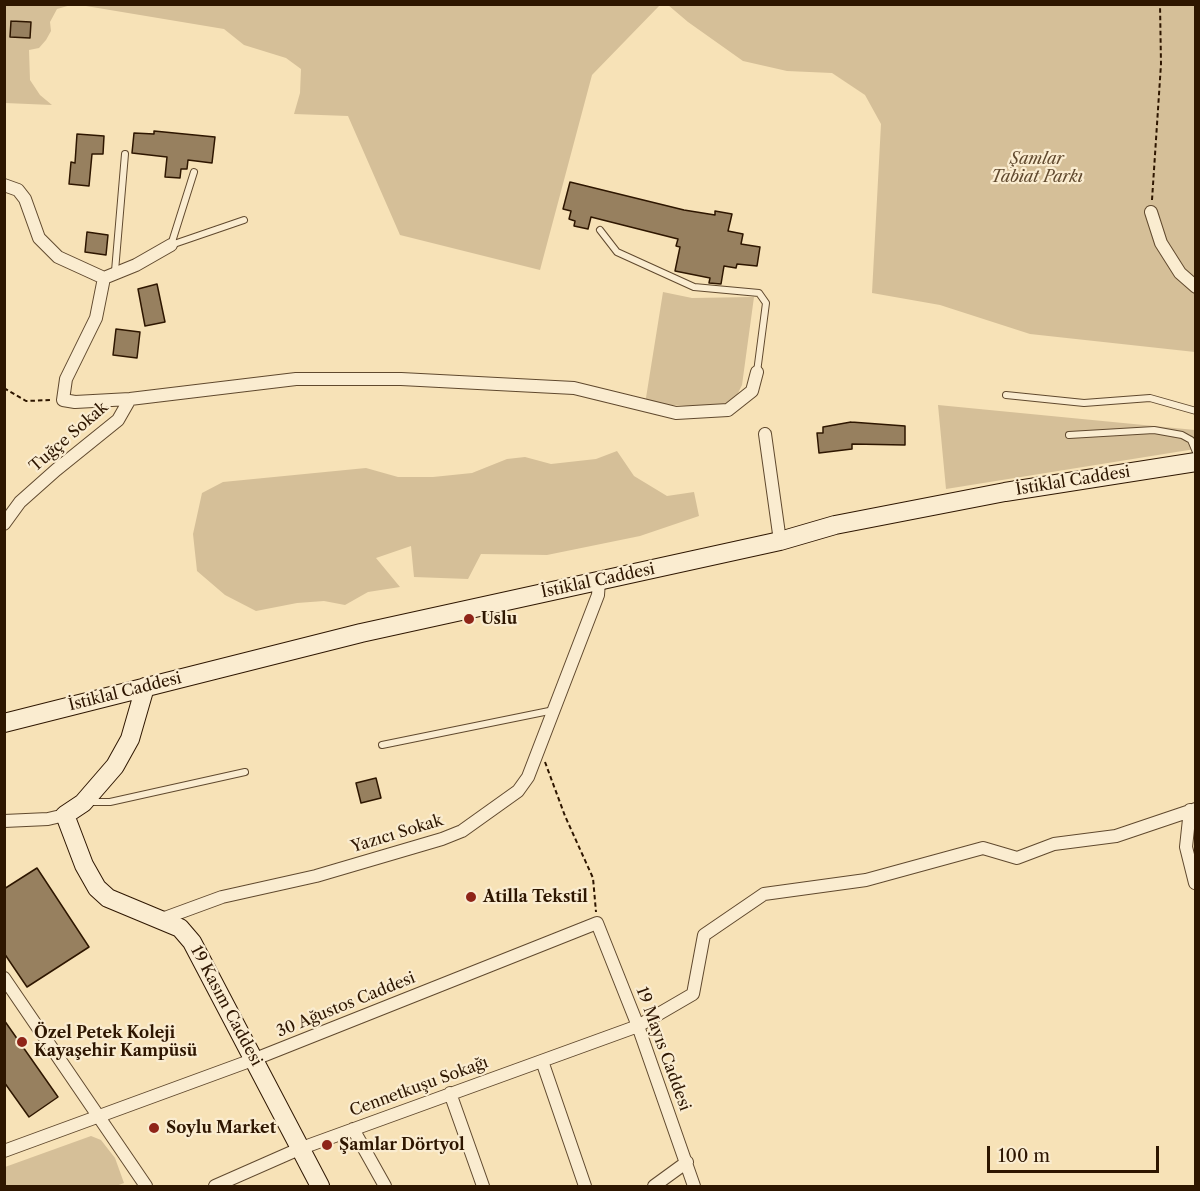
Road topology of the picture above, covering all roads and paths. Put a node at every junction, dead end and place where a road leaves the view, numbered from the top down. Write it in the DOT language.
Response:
graph roads {
  1 [pos="1160,4"];
  2 [pos="125,154"];
  3 [pos="194,172"];
  4 [pos="4,184"];
  5 [pos="1151,212"];
  6 [pos="244,220"];
  7 [pos="600,230"];
  8 [pos="171,245"];
  9 [pos="109,274"];
  10 [pos="1196,287"];
  11 [pos="757,372"];
  12 [pos="4,388"];
  13 [pos="1006,395"];
  14 [pos="130,399"];
  15 [pos="63,400"];
  16 [pos="1196,411"];
  17 [pos="765,434"];
  18 [pos="1069,435"];
  19 [pos="1196,452"];
  20 [pos="1196,462"];
  21 [pos="4,524"];
  22 [pos="780,541"];
  23 [pos="598,581"];
  24 [pos="145,687"];
  25 [pos="554,710"];
  26 [pos="4,723"];
  27 [pos="382,745"];
  28 [pos="540,745"];
  29 [pos="245,772"];
  30 [pos="85,801"];
  31 [pos="1193,809"];
  32 [pos="65,815"];
  33 [pos="4,821"];
  34 [pos="1195,883"];
  35 [pos="162,919"];
  36 [pos="597,923"];
  37 [pos="4,978"];
  38 [pos="638,1026"];
  39 [pos="255,1059"];
  40 [pos="542,1061"];
  41 [pos="450,1093"];
  42 [pos="98,1117"];
  43 [pos="353,1129"];
  44 [pos="299,1149"];
  45 [pos="4,1151"];
  46 [pos="687,1162"];
  47 [pos="146,1186"];
  48 [pos="215,1186"];
  49 [pos="320,1186"];
  50 [pos="385,1186"];
  51 [pos="483,1186"];
  52 [pos="585,1186"];
  53 [pos="654,1186"];
  54 [pos="694,1186"];
  1 -- 5 [label="path"];
  2 -- 9 [label="lane"];
  3 -- 8 [label="lane"];
  4 -- 9 [label="street"];
  5 -- 10 [label="street"];
  6 -- 8 [label="lane"];
  7 -- 11 [label="lane"];
  8 -- 9 [label="street"];
  9 -- 15 [label="street"];
  11 -- 14 [label="street"];
  12 -- 15 [label="path"];
  13 -- 16 [label="lane"];
  14 -- 15 [label="street"];
  14 -- 21 [label="street, Tuğçe Sokak"];
  17 -- 22 [label="street"];
  18 -- 19 [label="lane"];
  20 -- 22 [label="main road, İstiklal Caddesi"];
  22 -- 23 [label="main road, İstiklal Caddesi"];
  23 -- 24 [label="main road, İstiklal Caddesi"];
  23 -- 25 [label="street, Yazıcı Sokak"];
  24 -- 26 [label="main road, İstiklal Caddesi"];
  24 -- 30 [label="main road"];
  25 -- 27 [label="lane"];
  25 -- 28 [label="street, Yazıcı Sokak"];
  28 -- 35 [label="street, Yazıcı Sokak"];
  28 -- 36 [label="path"];
  29 -- 30 [label="lane"];
  30 -- 32 [label="main road"];
  31 -- 34 [label="street"];
  31 -- 38 [label="street, Cennetkuşu Sokağı"];
  32 -- 33 [label="street"];
  32 -- 35 [label="main road, 19 Kasım Caddesi"];
  35 -- 39 [label="main road, 19 Kasım Caddesi"];
  36 -- 38 [label="street, 19 Mayıs Caddesi"];
  36 -- 39 [label="street, 30 Ağustos Caddesi"];
  37 -- 42 [label="street"];
  38 -- 40 [label="street, Cennetkuşu Sokağı"];
  38 -- 46 [label="street, 19 Mayıs Caddesi"];
  39 -- 42 [label="street, 30 Ağustos Caddesi"];
  39 -- 44 [label="main road, 19 Kasım Caddesi"];
  40 -- 41 [label="street, Cennetkuşu Sokağı"];
  40 -- 52 [label="street"];
  41 -- 43 [label="street, Cennetkuşu Sokağı"];
  41 -- 51 [label="street"];
  42 -- 45 [label="street, 30 Ağustos Caddesi"];
  42 -- 47 [label="street"];
  43 -- 44 [label="street, Cennetkuşu Sokağı"];
  43 -- 50 [label="street"];
  44 -- 48 [label="street, Cennetkuşu Sokağı"];
  44 -- 49 [label="main road, 19 Kasım Caddesi"];
  46 -- 53 [label="street"];
  46 -- 54 [label="street, 19 Mayıs Caddesi"];
}
